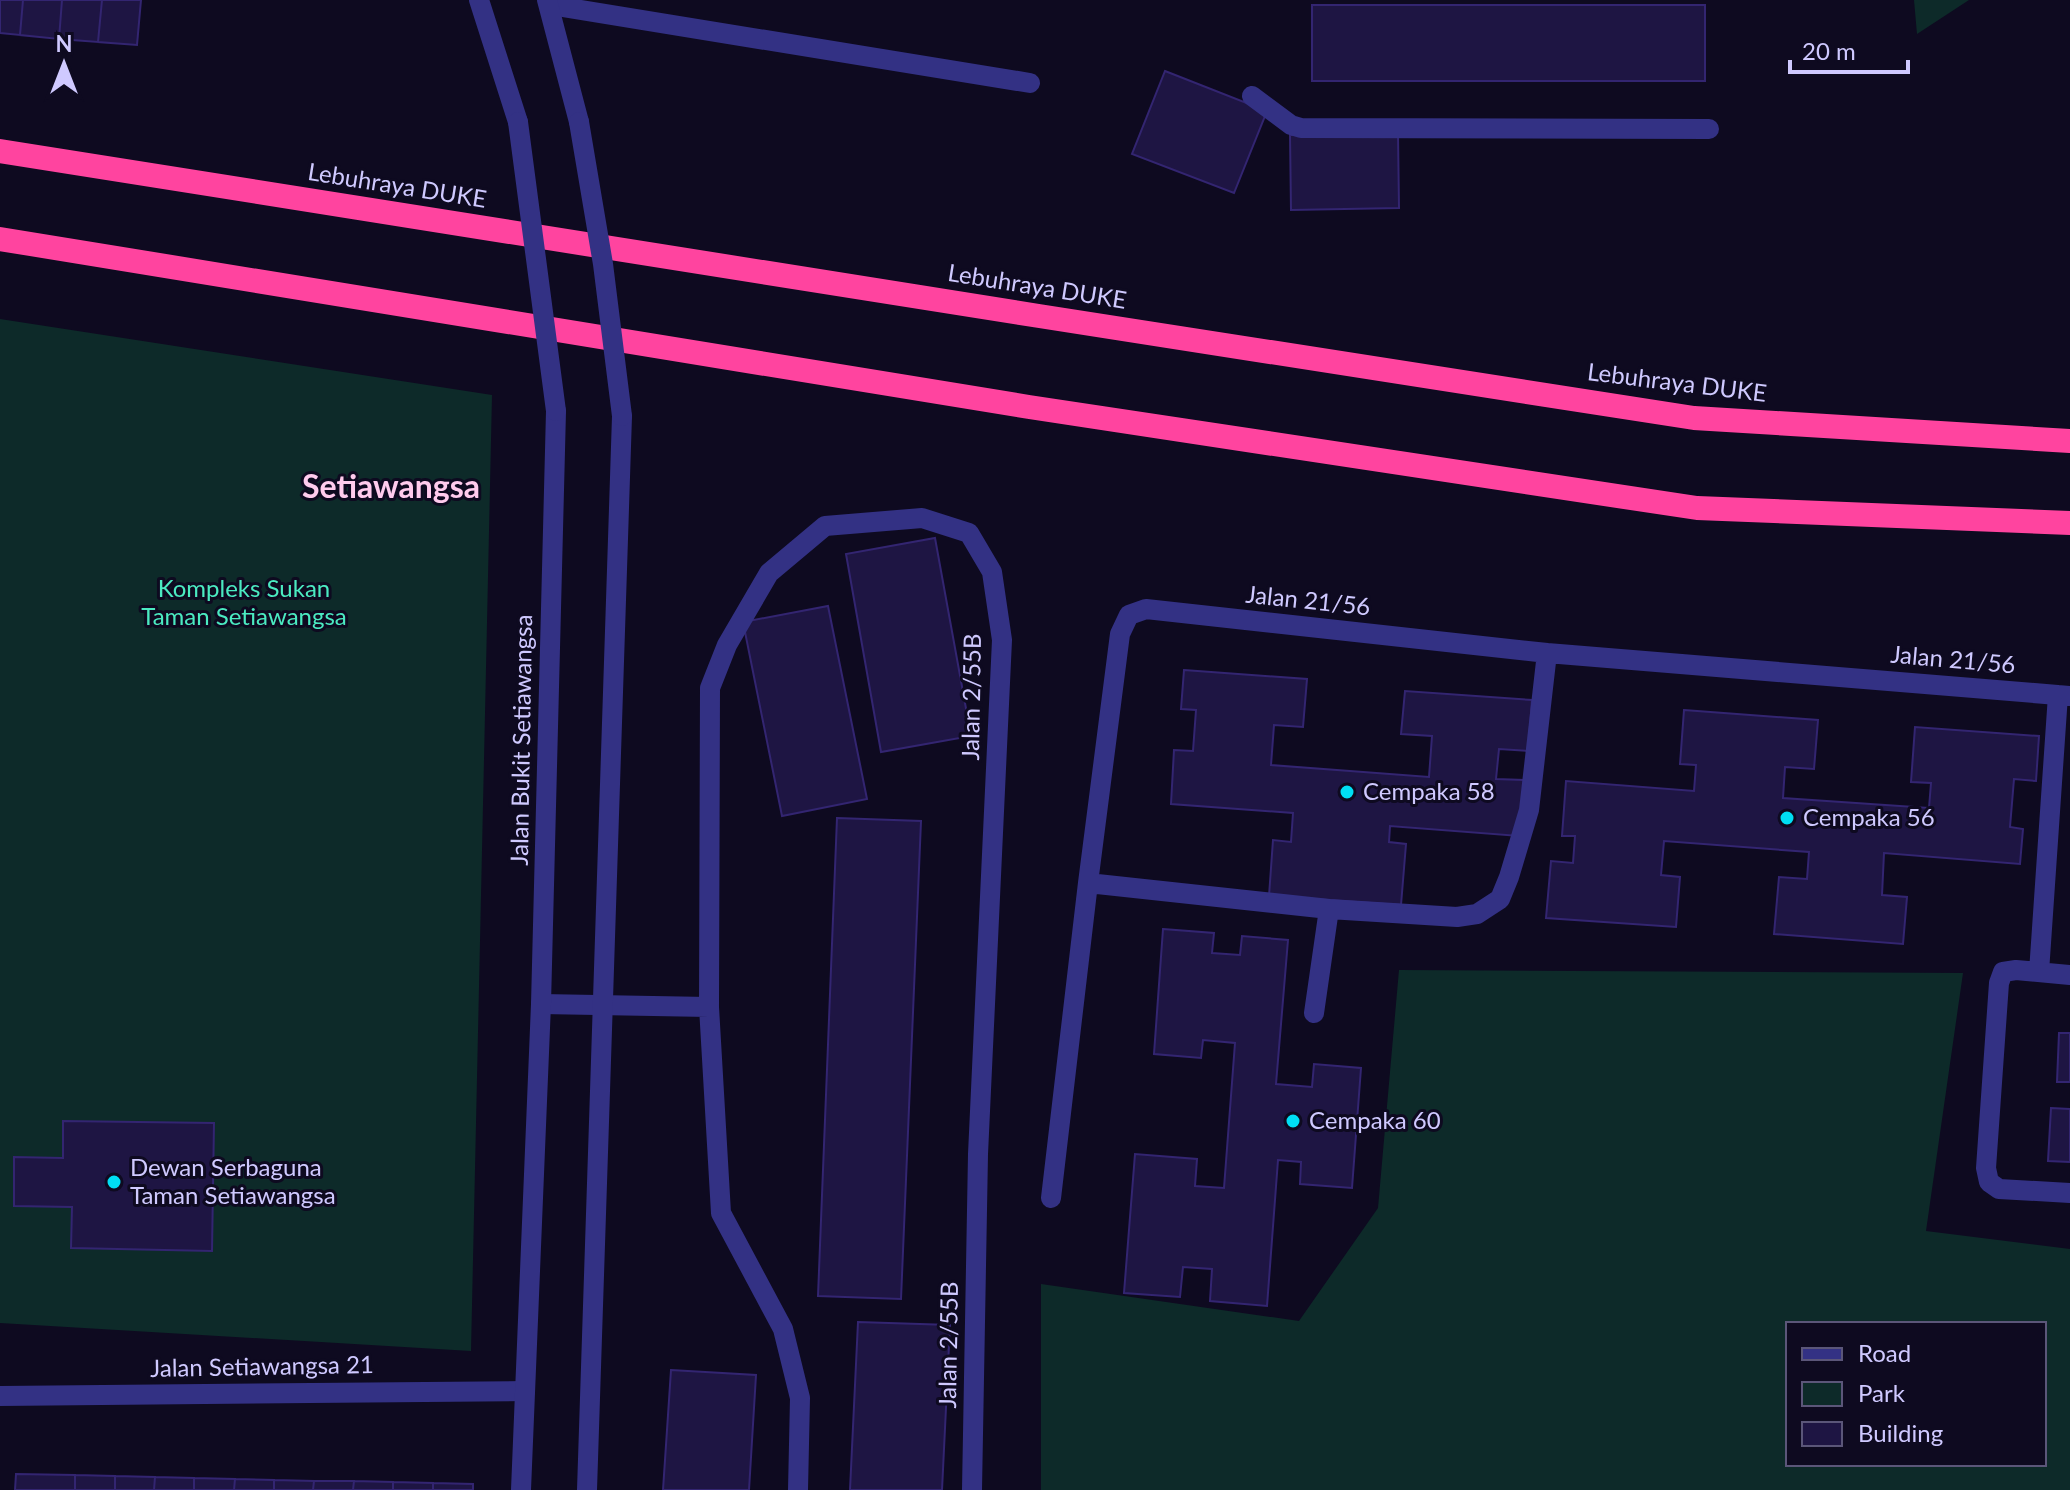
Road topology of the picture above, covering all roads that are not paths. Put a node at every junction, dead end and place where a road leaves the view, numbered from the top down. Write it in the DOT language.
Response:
graph roads {
  1 [pos="479,0"];
  2 [pos="548,2"];
  3 [pos="1030,83"];
  4 [pos="1252,96"];
  5 [pos="1709,129"];
  6 [pos="0,151"];
  7 [pos="0,239"];
  8 [pos="2070,441"];
  9 [pos="2070,523"];
  10 [pos="1547,653"];
  11 [pos="2064,695"];
  12 [pos="1088,883"];
  13 [pos="1329,909"];
  14 [pos="2039,972"];
  15 [pos="2070,975"];
  16 [pos="541,1004"];
  17 [pos="603,1005"];
  18 [pos="709,1007"];
  19 [pos="1314,1013"];
  20 [pos="2070,1193"];
  21 [pos="1051,1198"];
  22 [pos="525,1391"];
  23 [pos="0,1396"];
  24 [pos="521,1490"];
  25 [pos="587,1490"];
  26 [pos="798,1490"];
  27 [pos="972,1490"];
  1 -- 16 [label="street, Jalan Bukit Setiawangsa, bridge"];
  2 -- 3 [label="street"];
  2 -- 17 [label="street, bridge"];
  4 -- 5 [label="street"];
  6 -- 8 [label="highway, Lebuhraya DUKE"];
  7 -- 9 [label="highway"];
  10 -- 11 [label="street, Jalan 21/56"];
  10 -- 12 [label="street, Jalan 21/56"];
  10 -- 13 [label="street"];
  11 -- 14 [label="street"];
  12 -- 13 [label="street"];
  12 -- 21 [label="street, Jalan 21/56"];
  13 -- 19 [label="street"];
  14 -- 15 [label="street"];
  14 -- 20 [label="street"];
  16 -- 17 [label="street"];
  16 -- 22 [label="street, Jalan Bukit Setiawangsa"];
  17 -- 18 [label="street"];
  17 -- 25 [label="street"];
  18 -- 26 [label="street, Jalan 2/55B"];
  18 -- 27 [label="street, Jalan 2/55B"];
  22 -- 23 [label="street, Jalan Setiawangsa 21"];
  22 -- 24 [label="street, Jalan Bukit Setiawangsa"];
}
